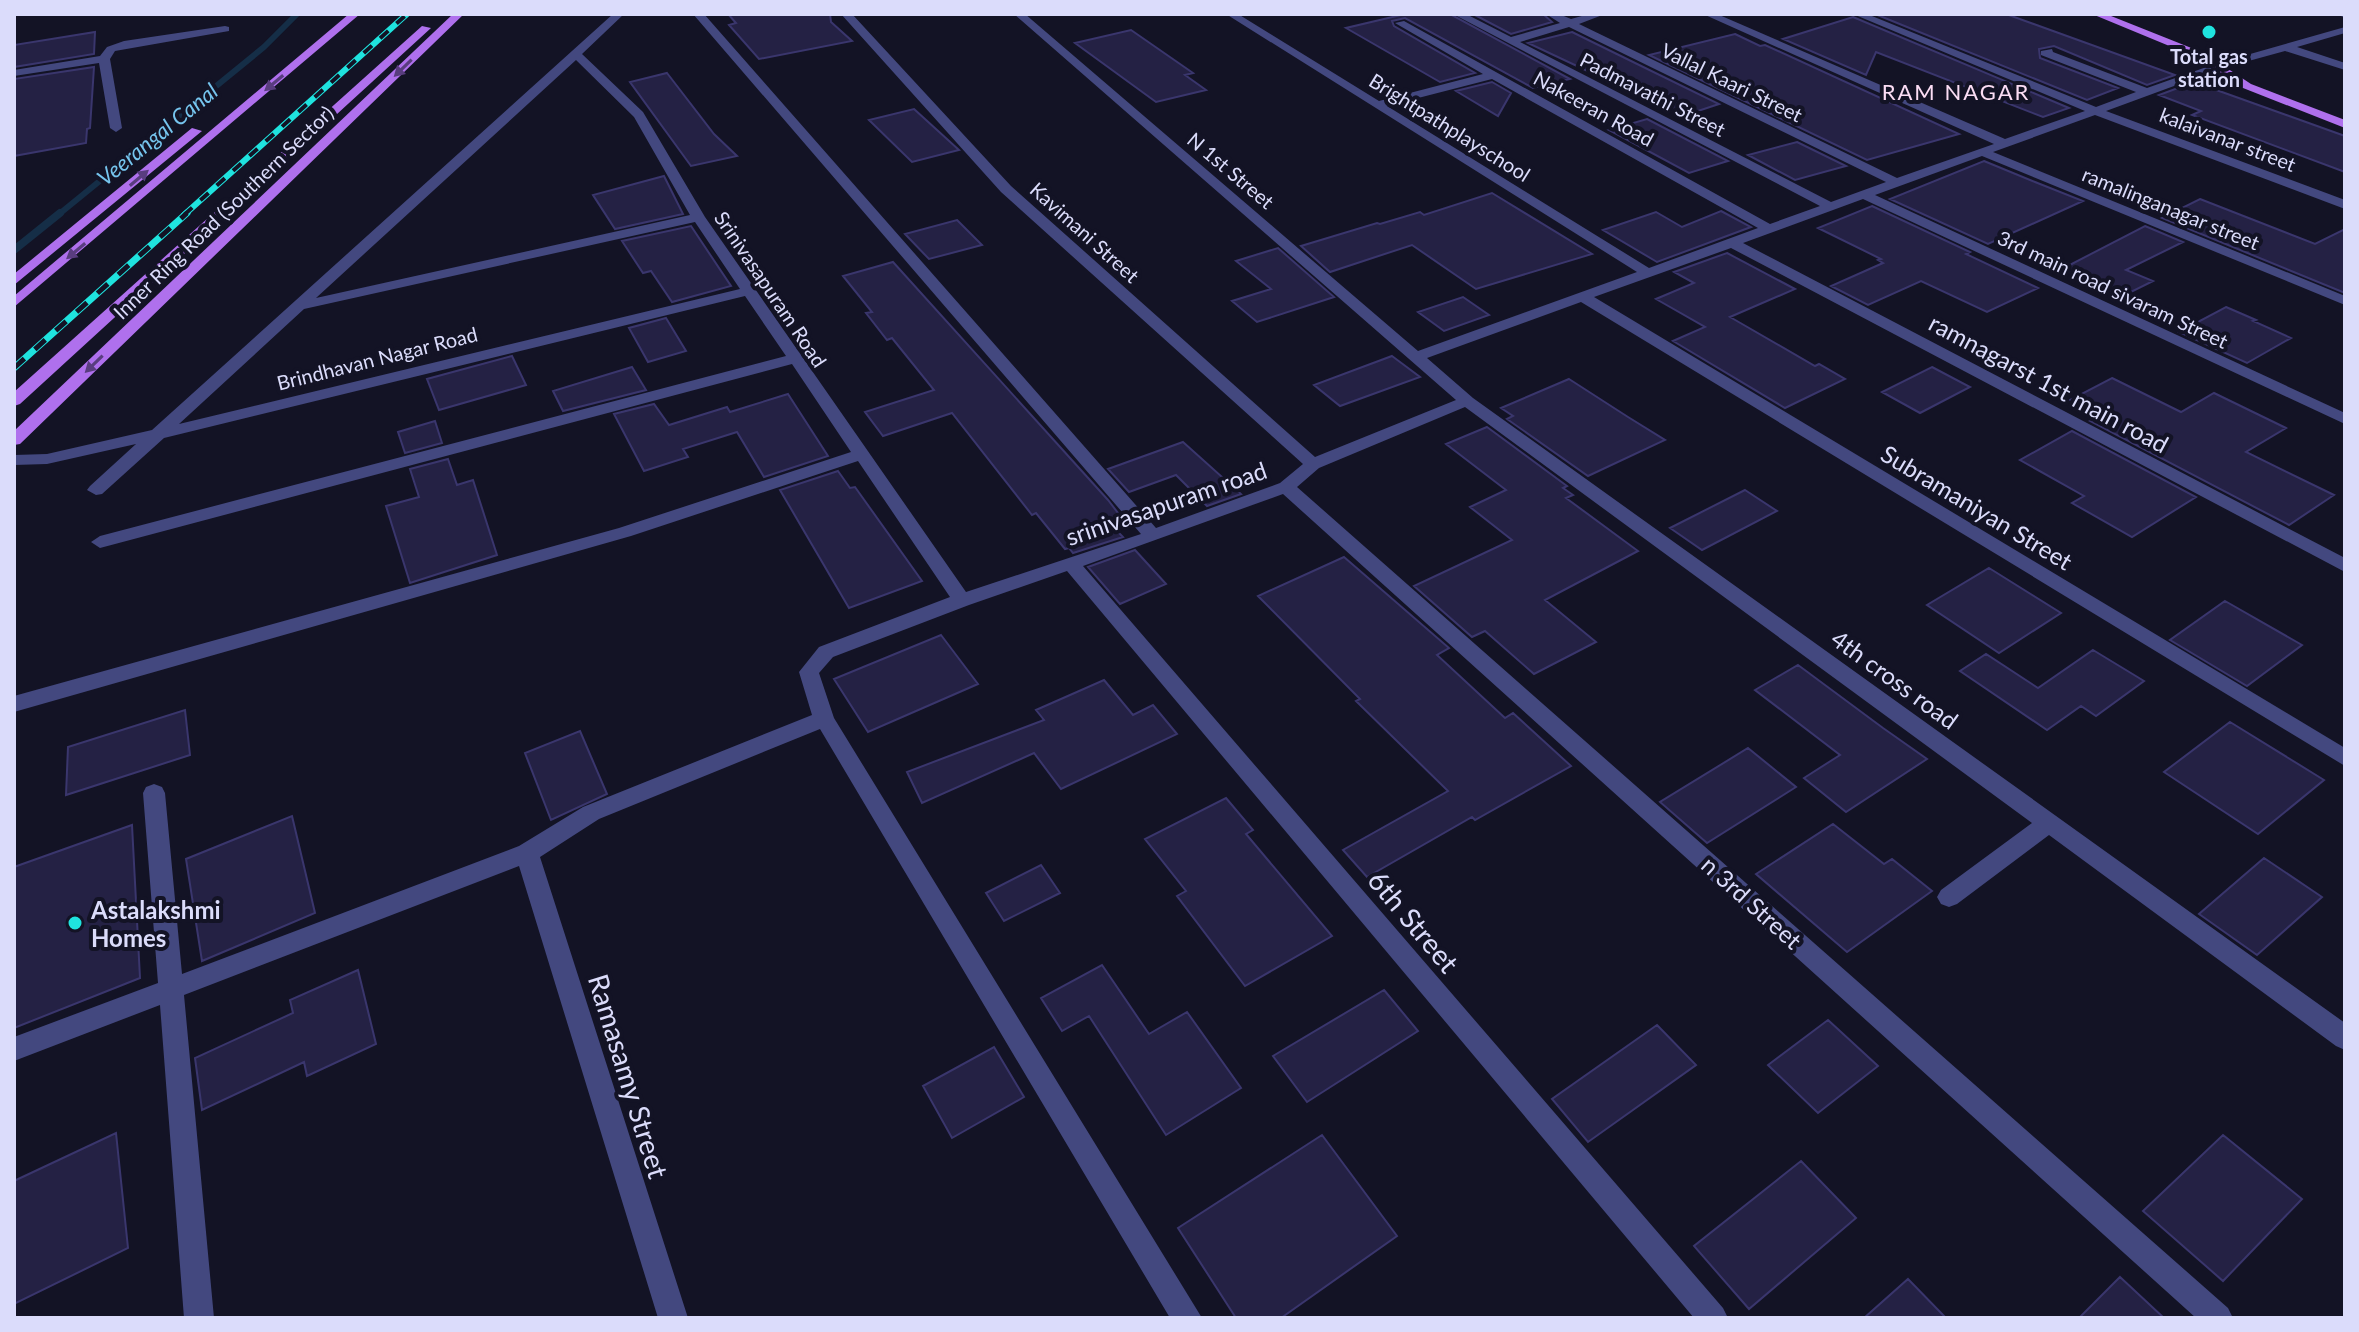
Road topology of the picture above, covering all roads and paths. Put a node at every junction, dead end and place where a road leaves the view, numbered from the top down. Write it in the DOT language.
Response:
graph roads {
  1 [pos="337,14"];
  2 [pos="355,14"];
  3 [pos="441,14"];
  4 [pos="459,14"];
  5 [pos="619,14"];
  6 [pos="698,14"];
  7 [pos="846,14"];
  8 [pos="1019,14"];
  9 [pos="1231,14"];
  10 [pos="1458,14"];
  11 [pos="1551,14"];
  12 [pos="1600,14"];
  13 [pos="1708,14"];
  14 [pos="1858,14"];
  15 [pos="2097,14"];
  16 [pos="1400,23"];
  17 [pos="1569,23"];
  18 [pos="225,29"];
  19 [pos="2345,30"];
  20 [pos="1510,41"];
  21 [pos="2288,48"];
  22 [pos="2048,51"];
  23 [pos="576,54"];
  24 [pos="104,59"];
  25 [pos="2345,67"];
  26 [pos="2224,70"];
  27 [pos="14,73"];
  28 [pos="1494,75"];
  29 [pos="2147,92"];
  30 [pos="1375,105"];
  31 [pos="2096,111"];
  32 [pos="2345,117"];
  33 [pos="2345,124"];
  34 [pos="116,128"];
  35 [pos="2005,144"];
  36 [pos="1982,152"];
  37 [pos="1897,183"];
  38 [pos="1864,195"];
  39 [pos="2345,205"];
  40 [pos="1831,207"];
  41 [pos="698,217"];
  42 [pos="1769,229"];
  43 [pos="1732,243"];
  44 [pos="1648,273"];
  45 [pos="14,281"];
  46 [pos="748,291"];
  47 [pos="1583,297"];
  48 [pos="2345,301"];
  49 [pos="14,303"];
  50 [pos="301,306"];
  51 [pos="1419,356"];
  52 [pos="794,359"];
  53 [pos="14,401"];
  54 [pos="1467,401"];
  55 [pos="2345,419"];
  56 [pos="162,432"];
  57 [pos="14,440"];
  58 [pos="859,455"];
  59 [pos="17,460"];
  60 [pos="1313,464"];
  61 [pos="1286,487"];
  62 [pos="96,490"];
  63 [pos="1153,536"];
  64 [pos="100,542"];
  65 [pos="1070,563"];
  66 [pos="2345,566"];
  67 [pos="962,600"];
  68 [pos="14,704"];
  69 [pos="824,719"];
  70 [pos="2345,758"];
  71 [pos="154,793"];
  72 [pos="2049,823"];
  73 [pos="527,853"];
  74 [pos="1949,897"];
  75 [pos="170,992"];
  76 [pos="2345,1038"];
  77 [pos="14,1049"];
  78 [pos="199,1318"];
  79 [pos="673,1318"];
  80 [pos="1187,1318"];
  81 [pos="1713,1318"];
  82 [pos="2218,1318"];
  45 -- 1 [label="main road, one-way"];
  2 -- 49 [label="main road, one-way"];
  3 -- 53 [label="main road, Inner Ring Road (Southern Sector)"];
  4 -- 57 [label="main road, Inner Ring Road (Southern Sector), one-way"];
  5 -- 23 [label="street"];
  6 -- 63 [label="street"];
  7 -- 60 [label="street, Kavimani Street"];
  8 -- 51 [label="street, N 1st Street"];
  9 -- 30 [label="street, Brightpathplayschool"];
  10 -- 20 [label="street, Padmavathi Street"];
  11 -- 17 [label="street, Vallal Kaari Street"];
  12 -- 17 [label="street"];
  13 -- 35 [label="street"];
  14 -- 31 [label="street, kalaivanar street"];
  15 -- 26 [label="main road"];
  16 -- 28 [label="street, Nakeeran Road"];
  17 -- 20 [label="street"];
  17 -- 37 [label="street, Vallal Kaari Street"];
  18 -- 24 [label="street"];
  19 -- 21 [label="street"];
  20 -- 40 [label="street, Padmavathi Street"];
  21 -- 25 [label="street"];
  21 -- 26 [label="street"];
  22 -- 29 [label="street"];
  23 -- 41 [label="street, Srinivasapuram Road"];
  23 -- 50 [label="street"];
  24 -- 27 [label="street"];
  24 -- 34 [label="street"];
  26 -- 29 [label="street"];
  26 -- 32 [label="main road"];
  26 -- 33 [label="main road"];
  28 -- 30 [label="street"];
  28 -- 42 [label="street, Nakeeran Road"];
  29 -- 31 [label="street"];
  30 -- 44 [label="street, Brightpathplayschool"];
  31 -- 35 [label="street"];
  31 -- 39 [label="street, kalaivanar street"];
  35 -- 36 [label="street"];
  36 -- 37 [label="street"];
  36 -- 48 [label="street, ramalinganagar street"];
  37 -- 38 [label="street"];
  38 -- 40 [label="street"];
  38 -- 55 [label="street, 3rd main road sivaram Street"];
  40 -- 42 [label="street"];
  41 -- 46 [label="street, Srinivasapuram Road"];
  41 -- 50 [label="street"];
  42 -- 43 [label="street"];
  43 -- 44 [label="street"];
  43 -- 66 [label="street, ramnagarst 1st main road"];
  44 -- 47 [label="street"];
  46 -- 52 [label="street, Srinivasapuram Road"];
  46 -- 56 [label="street, Brindhavan Nagar Road"];
  47 -- 51 [label="street"];
  47 -- 70 [label="street, Subramaniyan Street"];
  50 -- 56 [label="street"];
  51 -- 54 [label="street, 4th cross road"];
  52 -- 58 [label="street, Srinivasapuram Road"];
  52 -- 64 [label="street"];
  54 -- 60 [label="street, srinivasapuram road"];
  54 -- 72 [label="street, 4th cross road"];
  56 -- 59 [label="street, Brindhavan Nagar Road"];
  56 -- 62 [label="street"];
  58 -- 67 [label="street, Srinivasapuram Road"];
  58 -- 68 [label="street"];
  60 -- 61 [label="street, srinivasapuram road"];
  61 -- 63 [label="street, srinivasapuram road"];
  61 -- 82 [label="street, n 3rd Street"];
  63 -- 65 [label="street, srinivasapuram road"];
  65 -- 67 [label="street, srinivasapuram road"];
  65 -- 81 [label="street, 6th Street"];
  67 -- 69 [label="street, srinivasapuram road"];
  69 -- 73 [label="street"];
  69 -- 80 [label="street"];
  71 -- 75 [label="street"];
  72 -- 74 [label="street"];
  72 -- 76 [label="street, 4th cross road"];
  73 -- 75 [label="street"];
  73 -- 79 [label="street, Ramasamy Street"];
  75 -- 77 [label="street"];
  75 -- 78 [label="street"];
}
